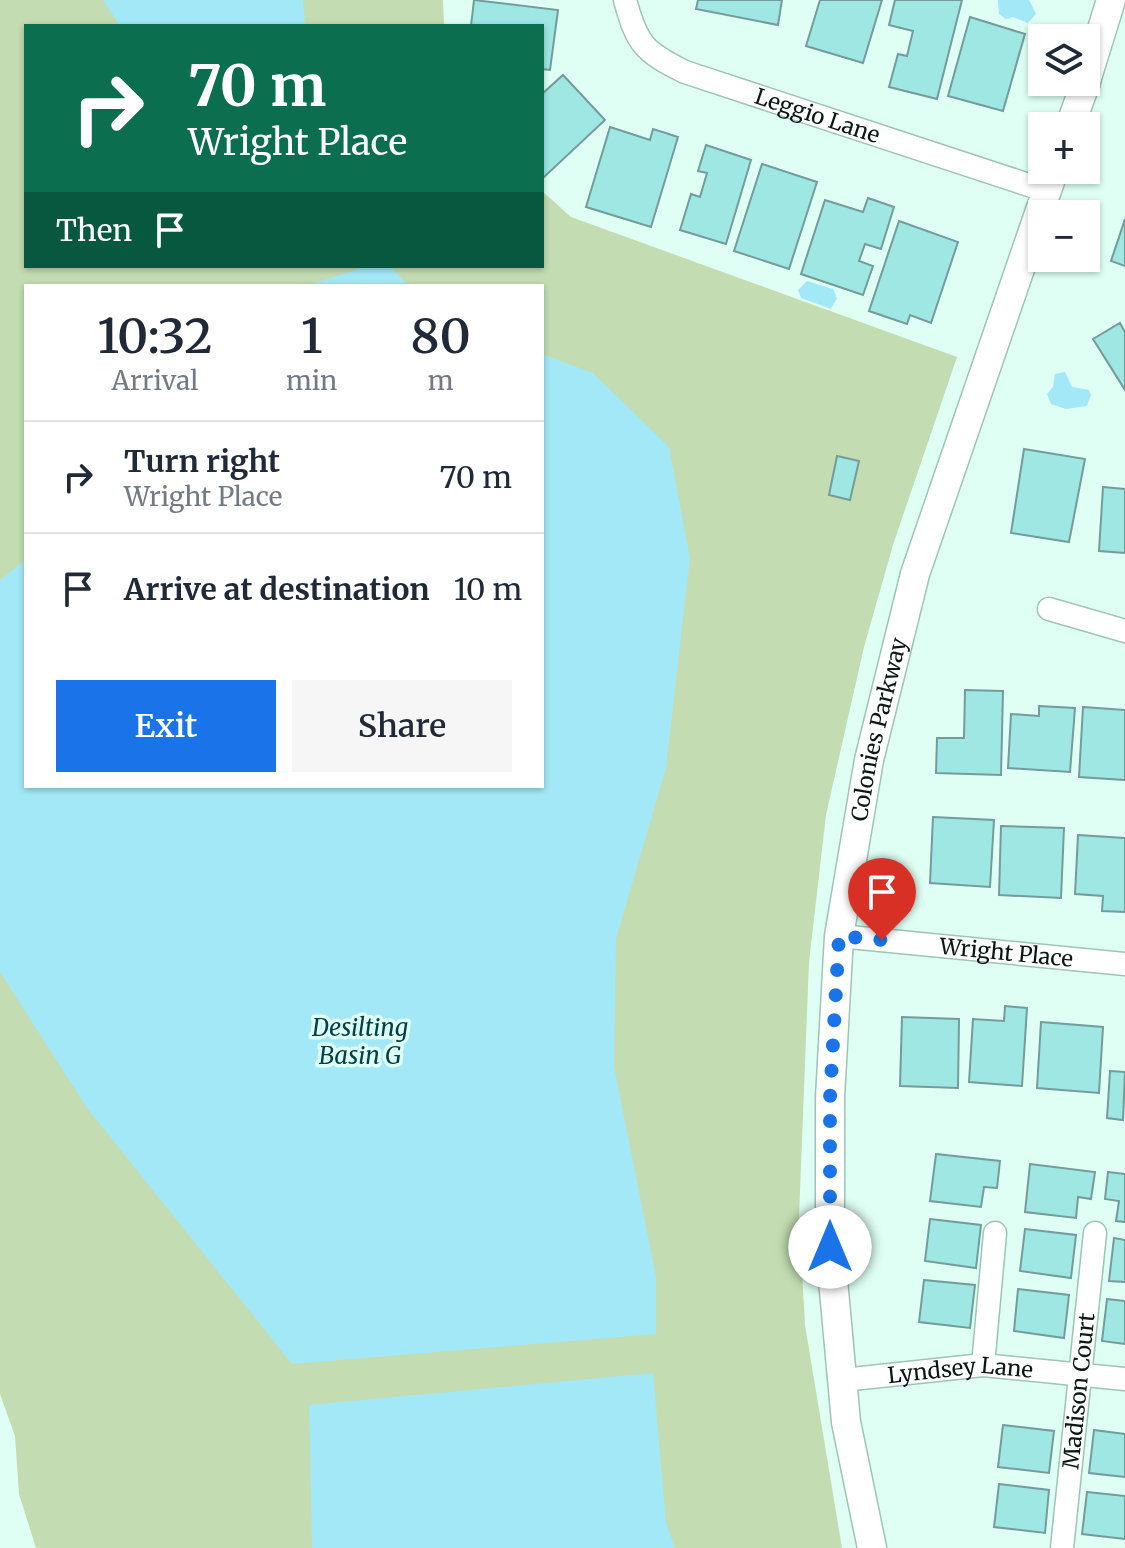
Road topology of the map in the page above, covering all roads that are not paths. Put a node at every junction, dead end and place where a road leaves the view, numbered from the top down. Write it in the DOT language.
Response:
graph roads {
  1 [pos="625,0"];
  2 [pos="1111,0"];
  3 [pos="1100,36"];
  4 [pos="1028,173"];
  5 [pos="1050,184"];
  6 [pos="1049,609"];
  7 [pos="1125,631"];
  8 [pos="839,936"];
  9 [pos="1125,964"];
  10 [pos="995,1233"];
  11 [pos="1095,1233"];
  12 [pos="983,1365"];
  13 [pos="1078,1374"];
  14 [pos="1125,1379"];
  15 [pos="843,1380"];
  16 [pos="872,1548"];
  17 [pos="1062,1548"];
  1 -- 4 [label="street, Leggio Lane"];
  2 -- 3 [label="street"];
  5 -- 8 [label="street, Colonies Parkway"];
  6 -- 7 [label="street"];
  8 -- 9 [label="street, Wright Place"];
  8 -- 15 [label="street, Colonies Parkway"];
  10 -- 12 [label="street"];
  11 -- 13 [label="street, Madison Court"];
  12 -- 13 [label="street, Lyndsey Lane"];
  12 -- 15 [label="street, Lyndsey Lane"];
  13 -- 14 [label="street, Lyndsey Lane"];
  13 -- 17 [label="street, Madison Court"];
  15 -- 16 [label="street, Colonies Parkway"];
}
